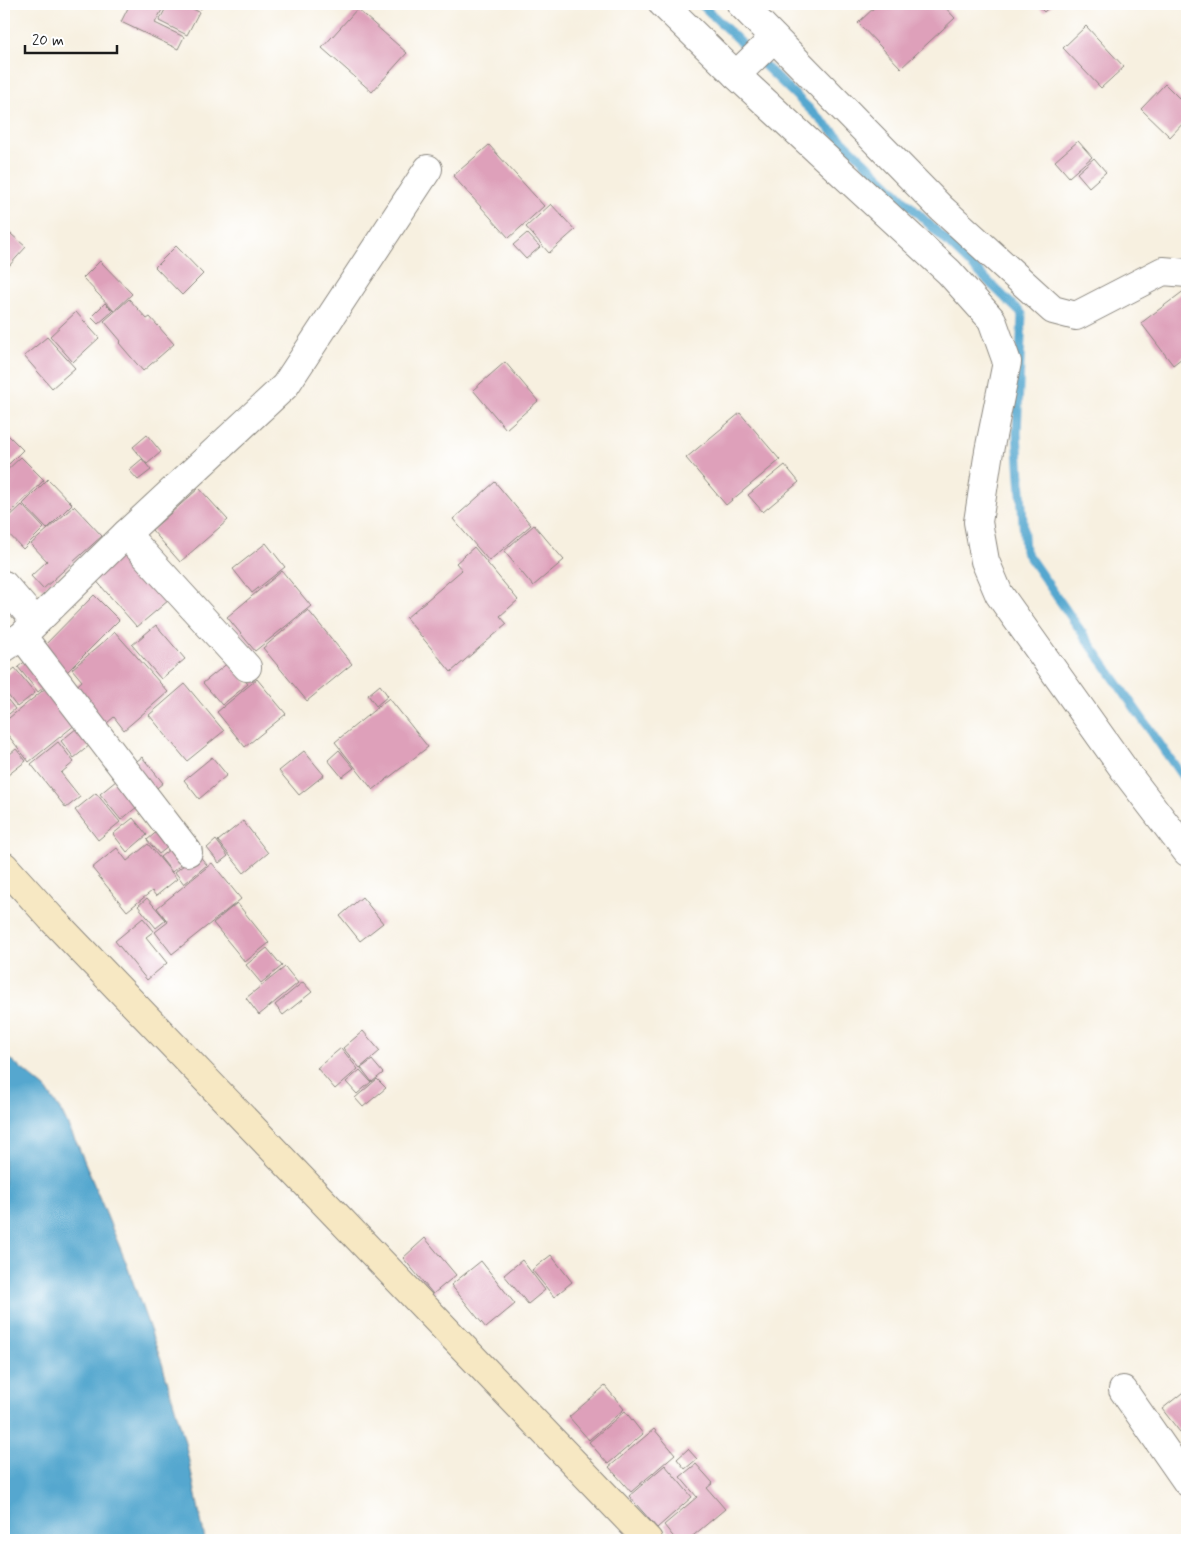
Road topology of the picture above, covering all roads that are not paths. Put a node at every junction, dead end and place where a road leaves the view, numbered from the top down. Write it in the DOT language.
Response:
graph roads {
  1 [pos="663,4"];
  2 [pos="741,4"];
  3 [pos="774,38"];
  4 [pos="736,75"];
  5 [pos="428,169"];
  6 [pos="1187,273"];
  7 [pos="126,534"];
  8 [pos="4,585"];
  9 [pos="20,635"];
  10 [pos="247,667"];
  11 [pos="188,852"];
  12 [pos="1187,852"];
  13 [pos="4,866"];
  14 [pos="1123,1390"];
  15 [pos="1187,1482"];
  16 [pos="648,1540"];
  1 -- 4 [label="street"];
  2 -- 3 [label="street"];
  3 -- 4 [label="street"];
  3 -- 6 [label="street"];
  4 -- 12 [label="street"];
  5 -- 7 [label="street"];
  7 -- 9 [label="street"];
  7 -- 10 [label="street"];
  8 -- 9 [label="street"];
  9 -- 11 [label="street"];
  13 -- 16 [label="main road"];
  14 -- 15 [label="street"];
}
